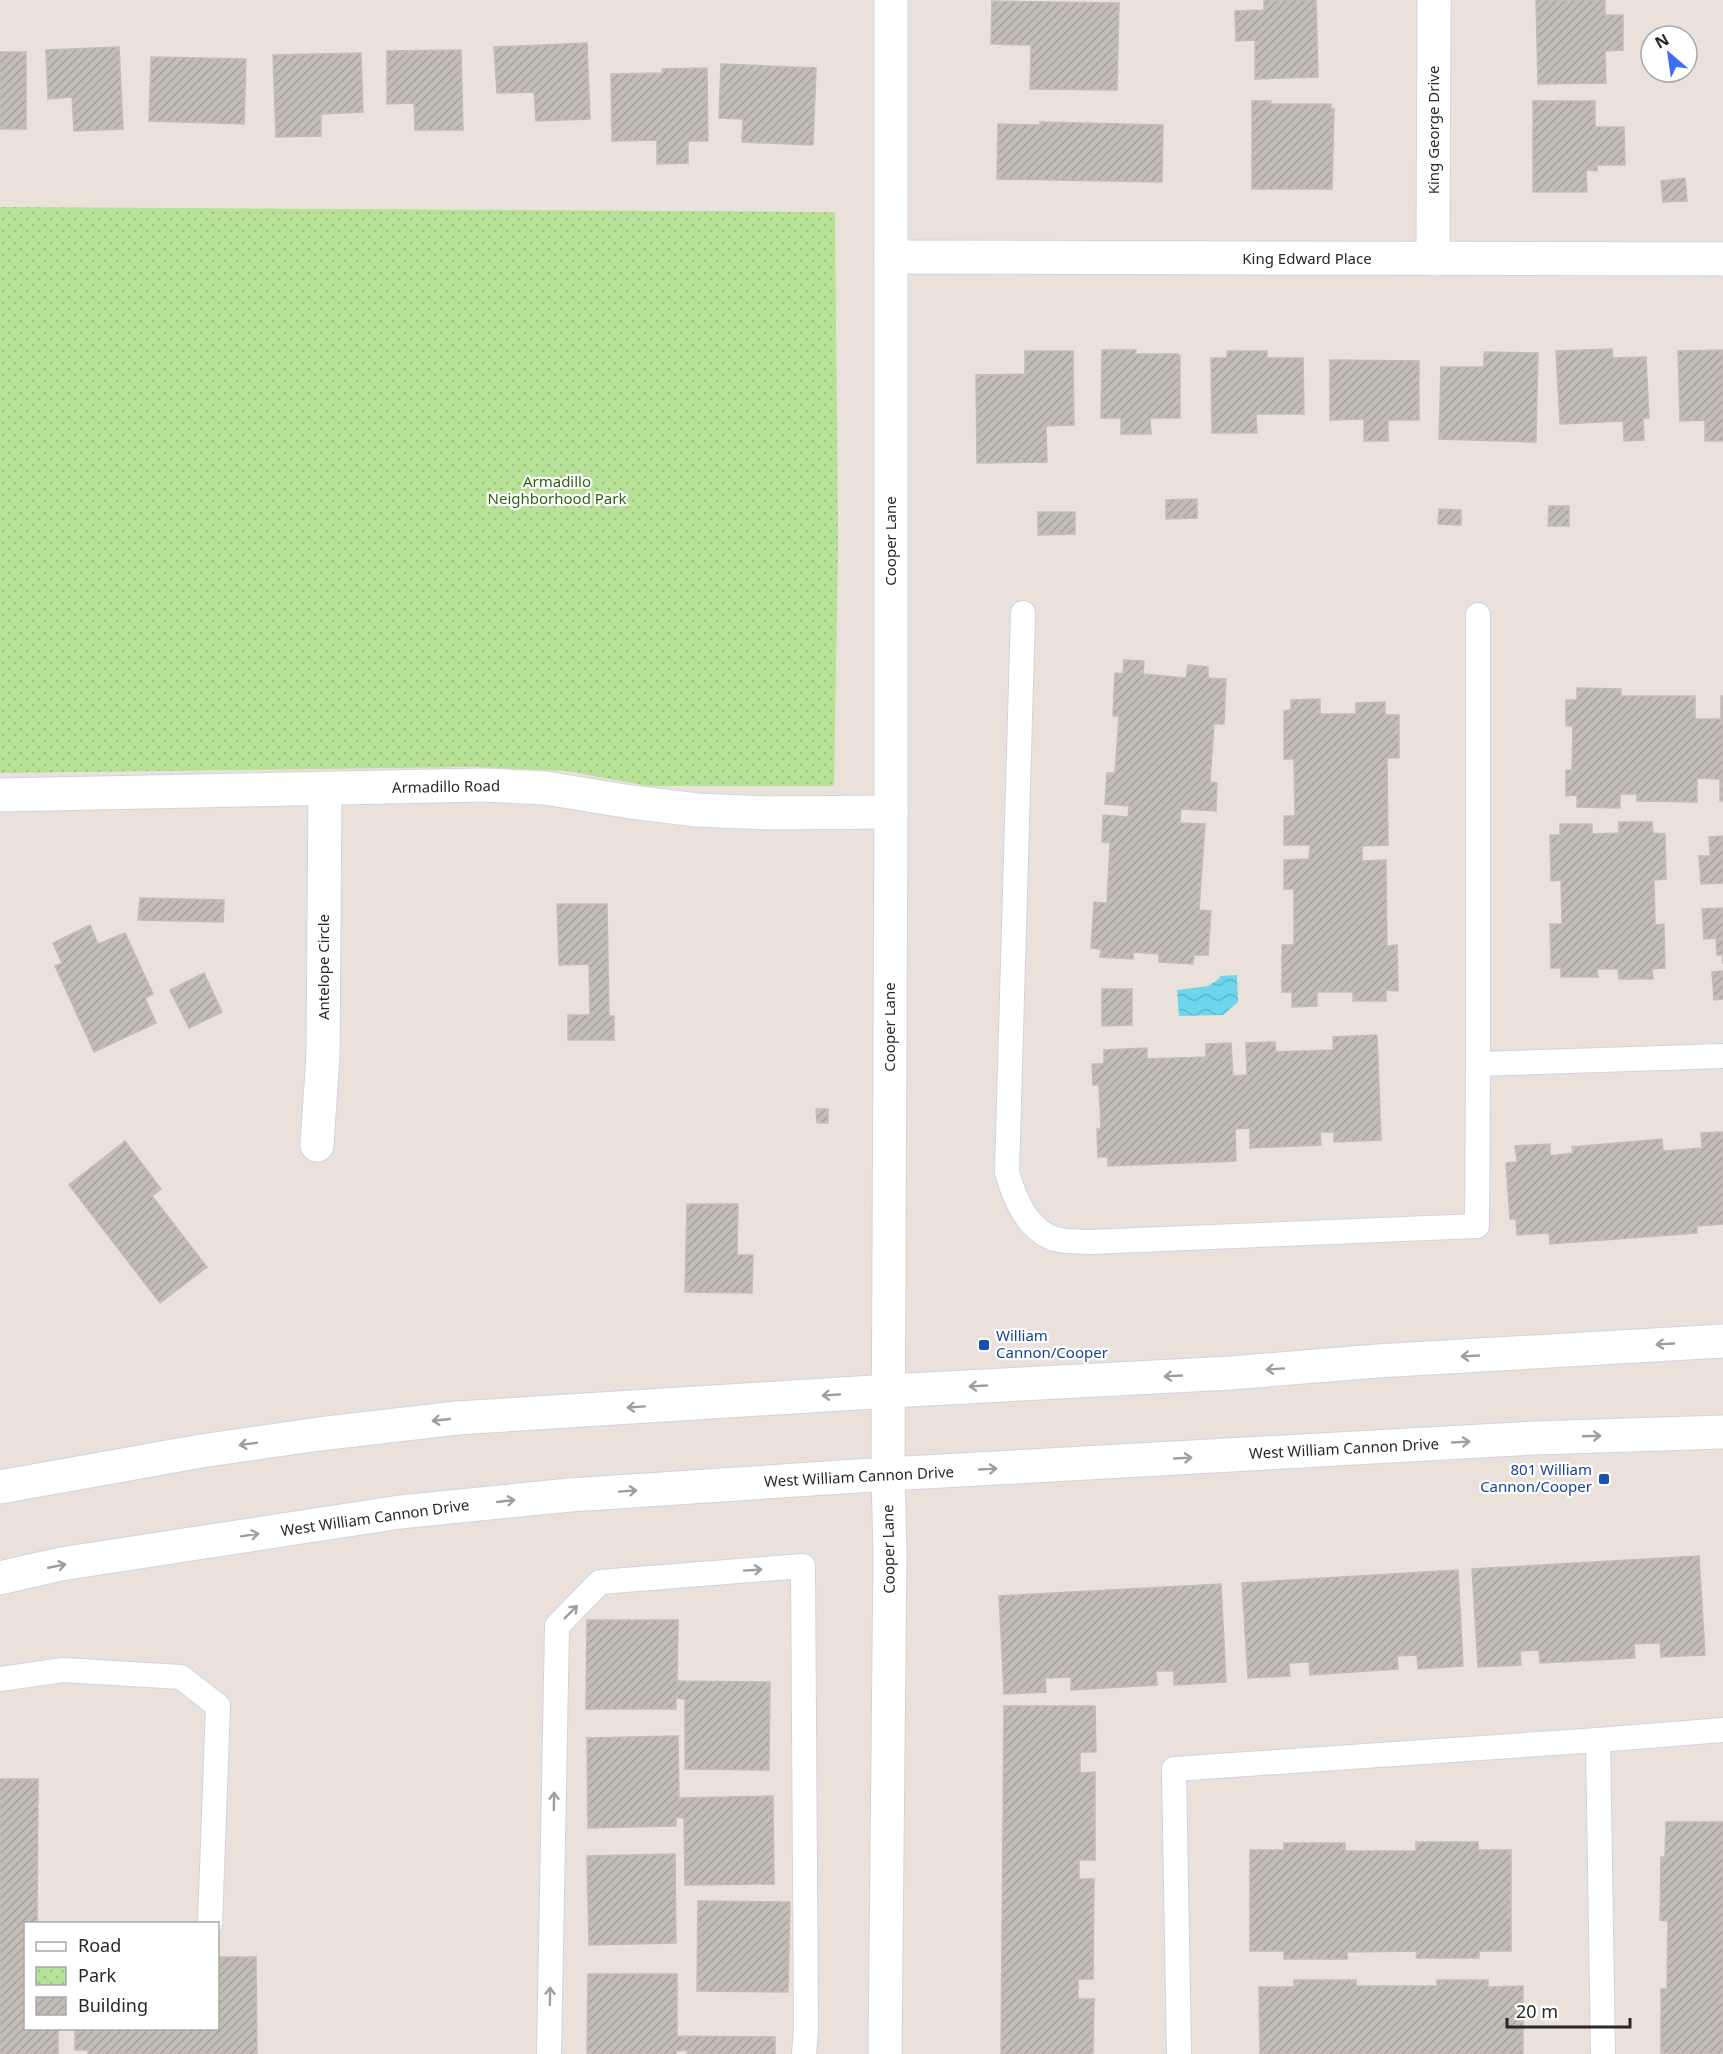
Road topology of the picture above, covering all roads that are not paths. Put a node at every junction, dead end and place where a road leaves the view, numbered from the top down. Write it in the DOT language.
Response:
graph roads {
  1 [pos="891,0"];
  2 [pos="1434,0"];
  3 [pos="891,257"];
  4 [pos="1433,259"];
  5 [pos="1723,259"];
  6 [pos="1023,614"];
  7 [pos="1478,615"];
  8 [pos="325,789"];
  9 [pos="0,795"];
  10 [pos="891,812"];
  11 [pos="1723,1056"];
  12 [pos="1478,1064"];
  13 [pos="317,1145"];
  14 [pos="1723,1341"];
  15 [pos="889,1391"];
  16 [pos="1723,1432"];
  17 [pos="888,1474"];
  18 [pos="0,1487"];
  19 [pos="0,1578"];
  20 [pos="0,1679"];
  21 [pos="1723,1730"];
  22 [pos="1598,1740"];
  23 [pos="210,1922"];
  24 [pos="549,2054"];
  25 [pos="804,2054"];
  26 [pos="885,2054"];
  27 [pos="1179,2054"];
  28 [pos="1603,2054"];
  1 -- 3 [label="street, Cooper Lane"];
  2 -- 4 [label="street, King George Drive"];
  3 -- 4 [label="street, King Edward Place"];
  3 -- 10 [label="street, Cooper Lane"];
  4 -- 5 [label="street, King Edward Place"];
  6 -- 12 [label="lane"];
  7 -- 12 [label="lane"];
  8 -- 9 [label="street, Armadillo Road"];
  8 -- 10 [label="street, Armadillo Road"];
  8 -- 13 [label="street, Antelope Circle"];
  10 -- 15 [label="street, Cooper Lane"];
  11 -- 12 [label="lane"];
  14 -- 15 [label="street, one-way"];
  15 -- 17 [label="street, Cooper Lane"];
  15 -- 18 [label="street, one-way"];
  17 -- 16 [label="street, West William Cannon Drive, one-way"];
  19 -- 17 [label="street, West William Cannon Drive, one-way"];
  17 -- 26 [label="street, Cooper Lane"];
  20 -- 23 [label="lane"];
  21 -- 22 [label="lane"];
  22 -- 27 [label="lane"];
  22 -- 28 [label="lane"];
  24 -- 25 [label="lane, one-way"];
}
